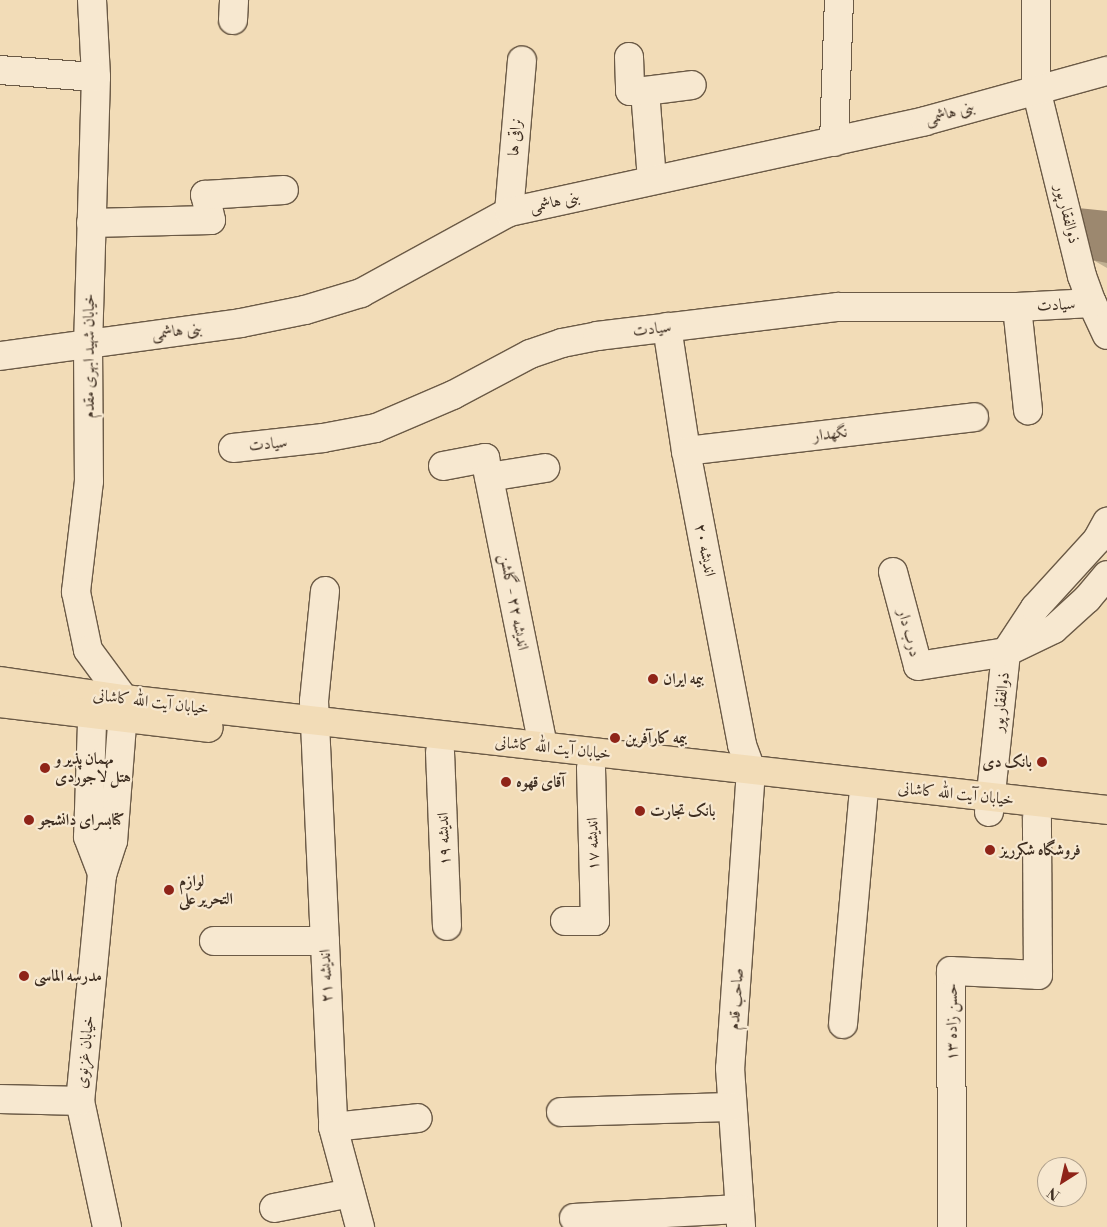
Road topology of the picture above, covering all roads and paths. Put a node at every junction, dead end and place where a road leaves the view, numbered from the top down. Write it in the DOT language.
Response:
graph roads {
  1 [pos="92,0"];
  2 [pos="839,0"];
  3 [pos="1036,0"];
  4 [pos="629,57"];
  5 [pos="522,62"];
  6 [pos="0,70"];
  7 [pos="1107,71"];
  8 [pos="96,76"];
  9 [pos="692,85"];
  10 [pos="1036,89"];
  11 [pos="645,91"];
  12 [pos="834,142"];
  13 [pos="652,180"];
  14 [pos="284,190"];
  15 [pos="509,212"];
  16 [pos="91,223"];
  17 [pos="1092,303"];
  18 [pos="1017,307"];
  19 [pos="667,327"];
  20 [pos="1107,335"];
  21 [pos="88,342"];
  22 [pos="0,356"];
  23 [pos="1028,410"];
  24 [pos="974,417"];
  25 [pos="233,448"];
  26 [pos="686,451"];
  27 [pos="443,466"];
  28 [pos="487,468"];
  29 [pos="544,468"];
  30 [pos="1107,522"];
  31 [pos="893,572"];
  32 [pos="1107,575"];
  33 [pos="325,591"];
  34 [pos="1006,652"];
  35 [pos="0,681"];
  36 [pos="0,703"];
  37 [pos="93,705"];
  38 [pos="123,709"];
  39 [pos="316,730"];
  40 [pos="543,746"];
  41 [pos="440,752"];
  42 [pos="591,768"];
  43 [pos="751,777"];
  44 [pos="863,798"];
  45 [pos="990,805"];
  46 [pos="1107,810"];
  47 [pos="1036,818"];
  48 [pos="1107,826"];
  49 [pos="102,874"];
  50 [pos="565,921"];
  51 [pos="447,926"];
  52 [pos="214,941"];
  53 [pos="325,941"];
  54 [pos="843,1024"];
  55 [pos="0,1099"];
  56 [pos="80,1101"];
  57 [pos="732,1107"];
  58 [pos="561,1112"];
  59 [pos="418,1118"];
  60 [pos="333,1127"];
  61 [pos="351,1192"];
  62 [pos="274,1208"];
  63 [pos="740,1218"];
  64 [pos="584,1221"];
  65 [pos="107,1227"];
  66 [pos="360,1227"];
  67 [pos="952,1227"];
  1 -- 8 [label="street, خیابان شهید ابهری مقدم"];
  2 -- 12 [label="street"];
  3 -- 10 [label="street, ذوالفقار پور"];
  4 -- 11 [label="street"];
  5 -- 15 [label="street, نراقی ها"];
  6 -- 8 [label="street"];
  7 -- 10 [label="street, بنی هاشمی"];
  8 -- 16 [label="street, خیابان شهید ابهری مقدم"];
  9 -- 11 [label="street"];
  10 -- 12 [label="street, بنی هاشمی"];
  10 -- 17 [label="street, ذوالفقار پور"];
  11 -- 13 [label="street"];
  12 -- 13 [label="street, بنی هاشمی"];
  13 -- 15 [label="street, بنی هاشمی"];
  14 -- 16 [label="street"];
  15 -- 21 [label="street, بنی هاشمی"];
  16 -- 21 [label="street, خیابان شهید ابهری مقدم"];
  17 -- 18 [label="street, سیادت"];
  17 -- 20 [label="street, ذوالفقار پور"];
  18 -- 19 [label="street, سیادت"];
  18 -- 23 [label="street"];
  19 -- 25 [label="street, سیادت"];
  19 -- 26 [label="street, اندیشه ۲۰"];
  21 -- 22 [label="street, بنی هاشمی"];
  21 -- 38 [label="street, خیابان شهید ابهری مقدم"];
  24 -- 26 [label="street, نگهدار"];
  26 -- 43 [label="street, اندیشه ۲۰"];
  27 -- 28 [label="street"];
  28 -- 29 [label="street"];
  28 -- 40 [label="street, اندیشه ۲۲ - گلشن"];
  30 -- 34 [label="street, ذوالفقار پور"];
  31 -- 34 [label="street, درب دار"];
  32 -- 34 [label="street, ذوالفقار پور"];
  33 -- 39 [label="street, اندیشه ۲۱"];
  34 -- 45 [label="street, ذوالفقار پور"];
  35 -- 37 [label="main road, خیابان آیت الله کاشانی"];
  36 -- 37 [label="main road, خیابان آیت الله کاشانی"];
  37 -- 38 [label="main road, خیابان آیت الله کاشانی"];
  37 -- 49 [label="street"];
  38 -- 39 [label="main road, خیابان آیت الله کاشانی"];
  38 -- 49 [label="street"];
  39 -- 40 [label="main road, خیابان آیت الله کاشانی"];
  39 -- 41 [label="main road, خیابان آیت الله کاشانی"];
  39 -- 53 [label="street, اندیشه ۲۱"];
  40 -- 43 [label="main road, خیابان آیت الله کاشانی"];
  41 -- 42 [label="main road, خیابان آیت الله کاشانی"];
  41 -- 51 [label="street, اندیشه ۱۹"];
  42 -- 43 [label="main road, خیابان آیت الله کاشانی"];
  42 -- 50 [label="street, اندیشه ۱۷"];
  43 -- 44 [label="main road, خیابان آیت الله کاشانی"];
  43 -- 45 [label="main road, خیابان آیت الله کاشانی"];
  43 -- 57 [label="street, صاحب قدم"];
  44 -- 45 [label="main road, خیابان آیت الله کاشانی"];
  44 -- 54 [label="street"];
  45 -- 46 [label="main road, خیابان آیت الله کاشانی"];
  45 -- 47 [label="main road, خیابان آیت الله کاشانی"];
  47 -- 48 [label="main road, خیابان آیت الله کاشانی"];
  47 -- 67 [label="street, حسن زاده ۱۳"];
  49 -- 56 [label="street, خیابان غزنوی"];
  52 -- 53 [label="street"];
  53 -- 60 [label="street, اندیشه ۲۱"];
  55 -- 56 [label="street"];
  56 -- 65 [label="street, خیابان غزنوی"];
  57 -- 58 [label="street"];
  57 -- 63 [label="street, صاحب قدم"];
  59 -- 60 [label="street"];
  60 -- 61 [label="street, اندیشه ۲۱"];
  61 -- 62 [label="street"];
  61 -- 66 [label="street, اندیشه ۲۱"];
  63 -- 64 [label="street"];
}
